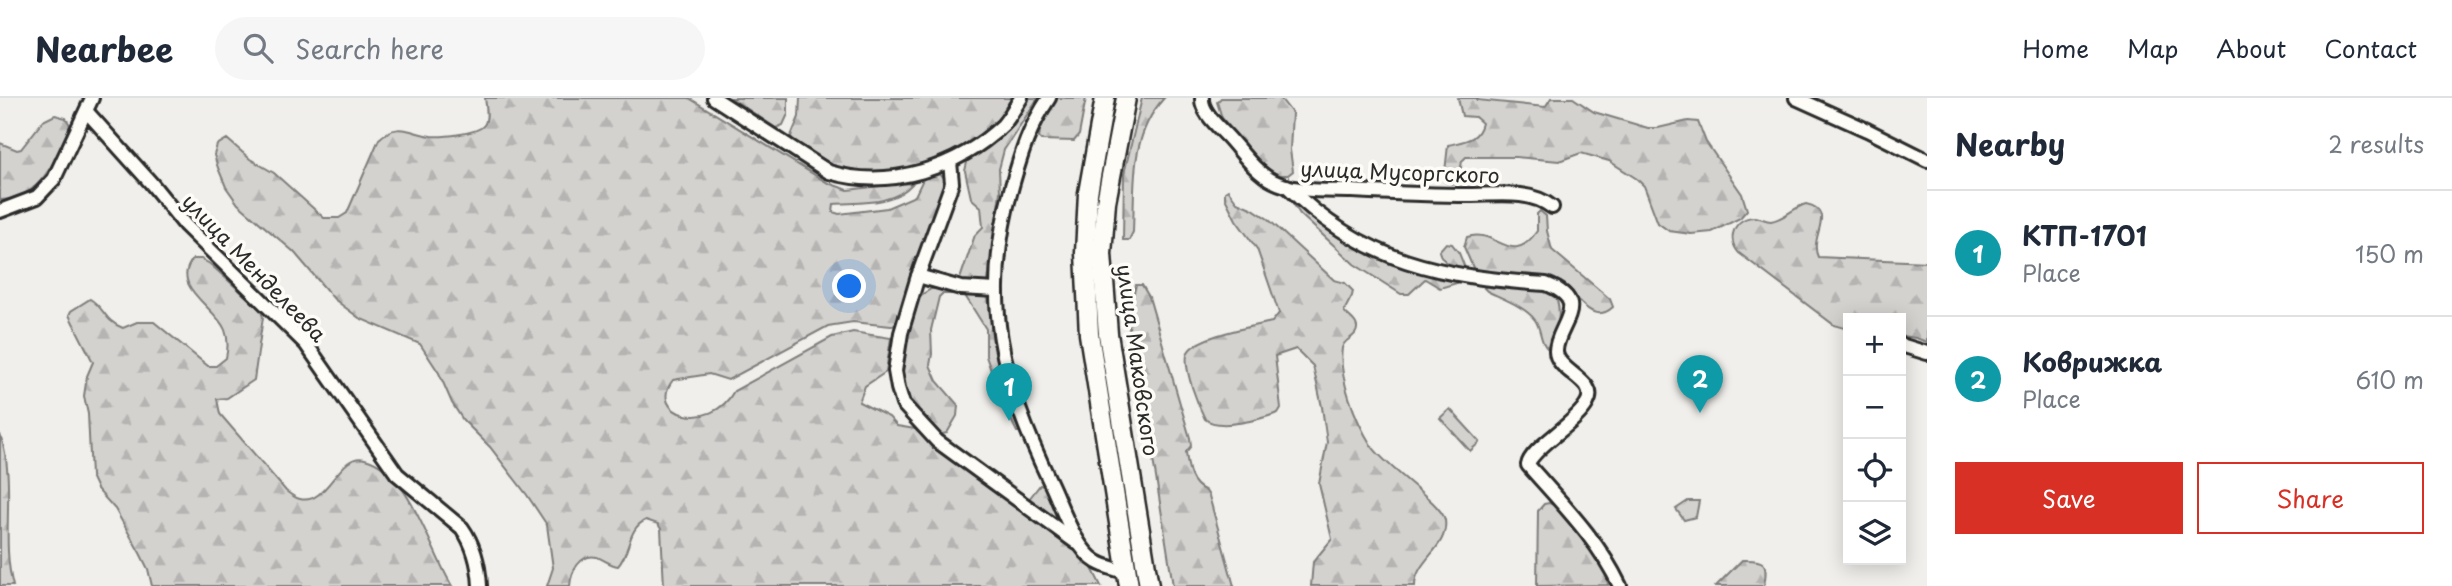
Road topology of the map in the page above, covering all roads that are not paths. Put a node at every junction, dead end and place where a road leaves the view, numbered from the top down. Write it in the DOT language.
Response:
graph roads {
  1 [pos="92,98"];
  2 [pos="714,98"];
  3 [pos="1021,98"];
  4 [pos="1049,98"];
  5 [pos="1105,98"];
  6 [pos="1126,98"];
  7 [pos="1202,98"];
  8 [pos="1796,98"];
  9 [pos="87,112"];
  10 [pos="1927,160"];
  11 [pos="950,162"];
  12 [pos="1287,186"];
  13 [pos="1552,207"];
  14 [pos="0,211"];
  15 [pos="918,275"];
  16 [pos="996,290"];
  17 [pos="1906,347"];
  18 [pos="1927,353"];
  19 [pos="1080,545"];
  20 [pos="1128,579"];
  21 [pos="480,586"];
  22 [pos="1149,586"];
  23 [pos="1620,586"];
  1 -- 9 [label="street"];
  2 -- 11 [label="street"];
  3 -- 11 [label="street"];
  4 -- 16 [label="street"];
  5 -- 20 [label="highway, улица Маковского"];
  6 -- 22 [label="highway, улица Маковского"];
  7 -- 12 [label="street, улица Мусоргского"];
  8 -- 10 [label="street"];
  9 -- 14 [label="street"];
  9 -- 21 [label="street, улица Менделеева"];
  11 -- 15 [label="street"];
  12 -- 13 [label="street, улица Мусоргского"];
  12 -- 23 [label="street"];
  15 -- 16 [label="street"];
  15 -- 19 [label="street"];
  16 -- 19 [label="street"];
  17 -- 18 [label="street"];
  19 -- 20 [label="street"];
}
